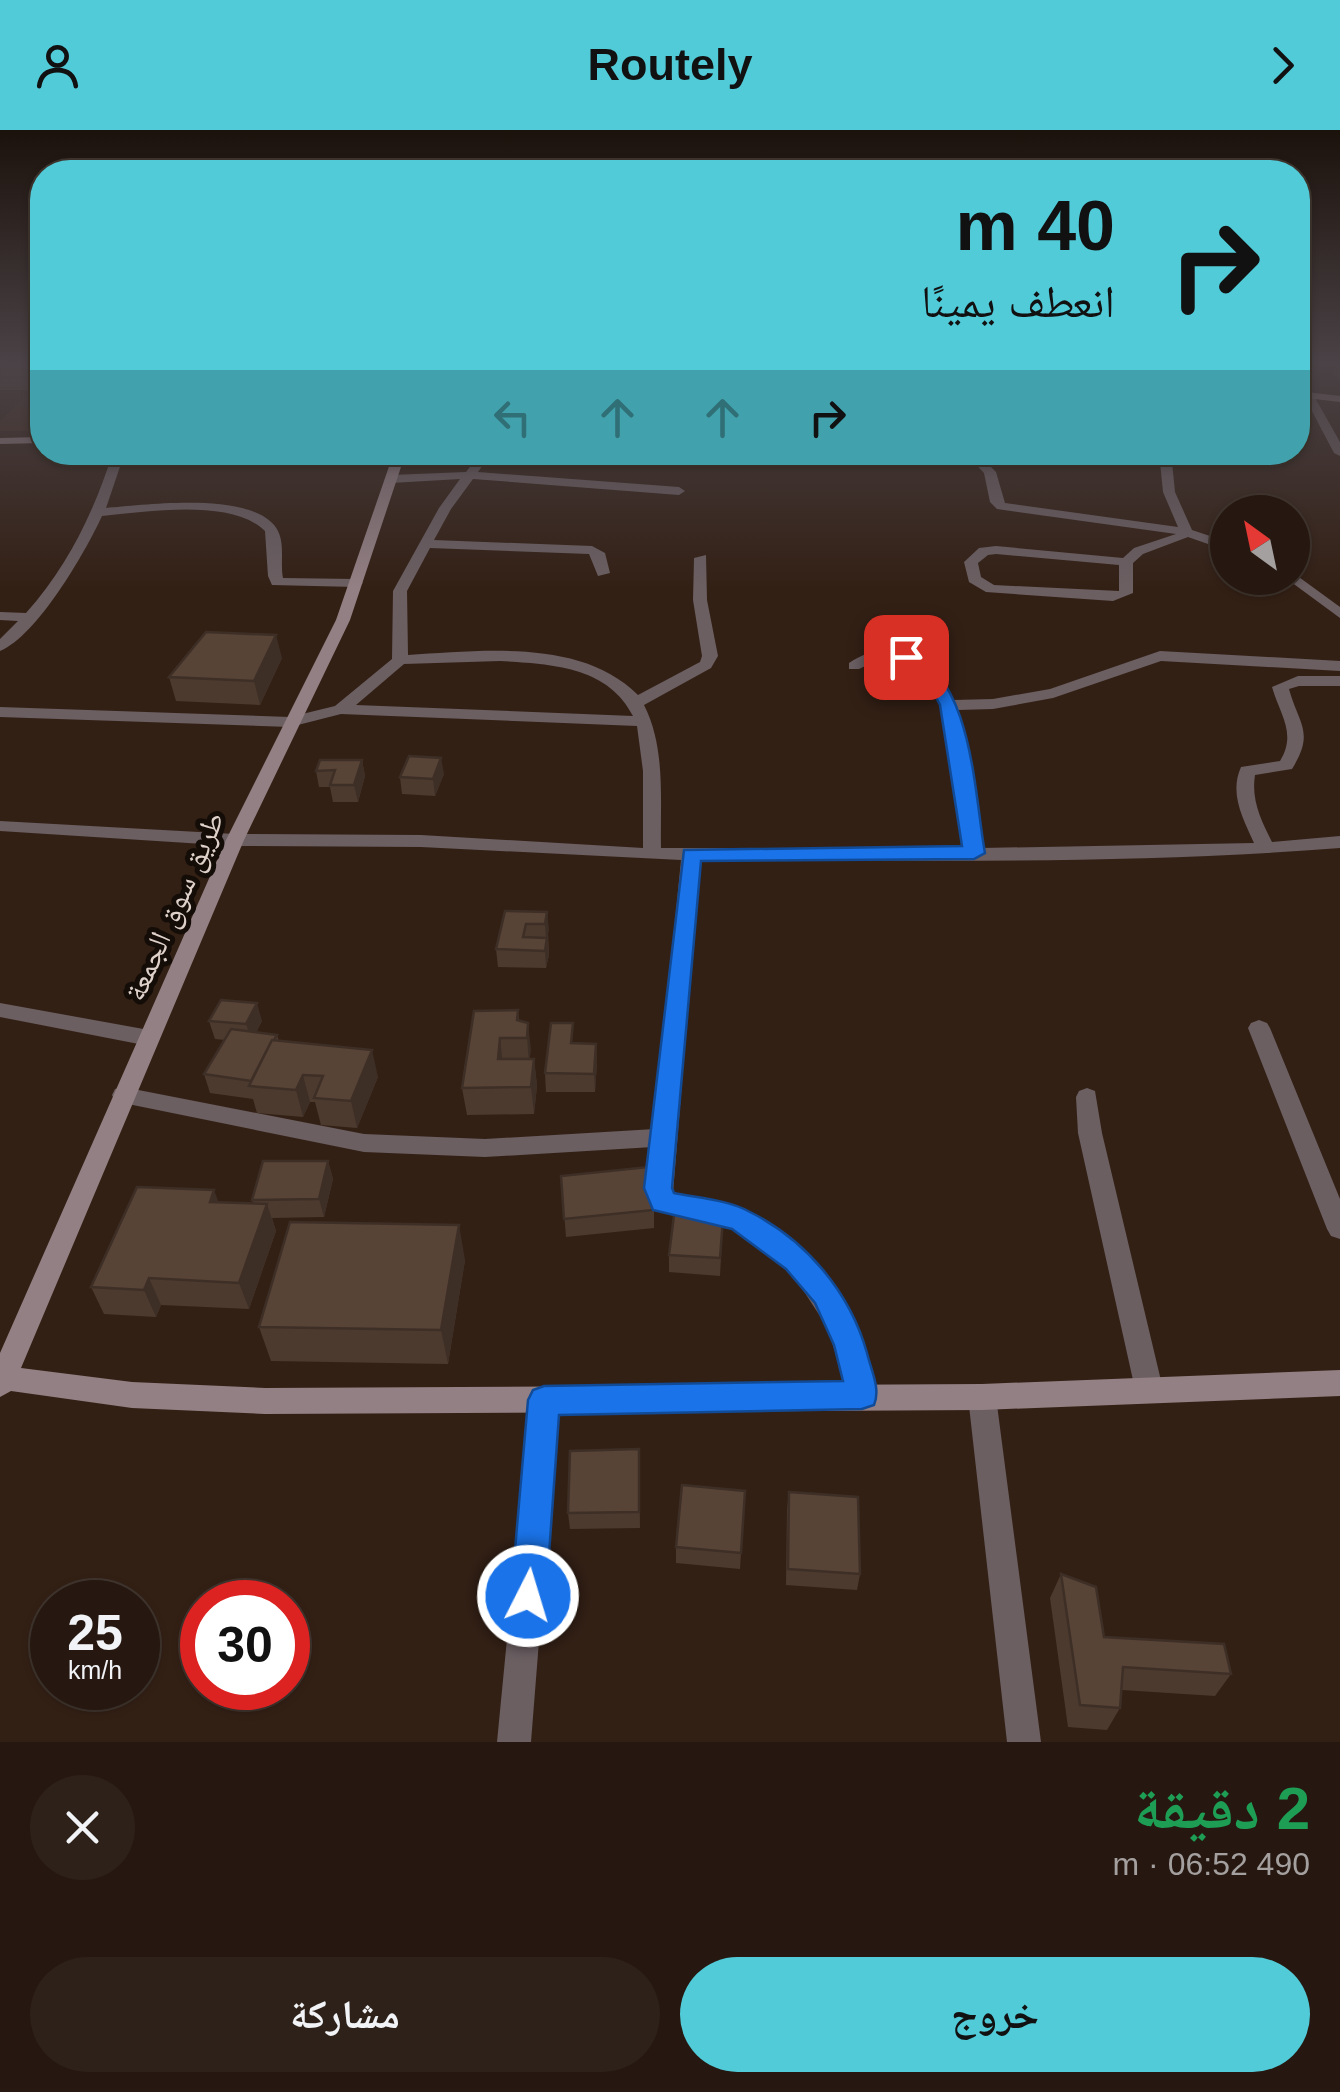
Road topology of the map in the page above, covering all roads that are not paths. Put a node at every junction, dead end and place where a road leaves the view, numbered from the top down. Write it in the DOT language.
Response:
graph roads {
  1 [pos="30,440"];
  2 [pos="0,441"];
  3 [pos="115,465"];
  4 [pos="396,465"];
  5 [pos="478,465"];
  6 [pos="983,465"];
  7 [pos="1166,465"];
  8 [pos="471,475"];
  9 [pos="392,479"];
  10 [pos="679,490"];
  11 [pos="99,512"];
  12 [pos="1187,532"];
  13 [pos="1210,540"];
  14 [pos="424,544"];
  15 [pos="701,558"];
  16 [pos="1126,562"];
  17 [pos="603,572"];
  18 [pos="356,583"];
  19 [pos="1310,590"];
  20 [pos="1340,614"];
  21 [pos="0,616"];
  22 [pos="30,617"];
  23 [pos="0,647"];
  24 [pos="400,660"];
  25 [pos="854,666"];
  26 [pos="1340,666"];
  27 [pos="1340,681"];
  28 [pos="635,703"];
  29 [pos="950,705"];
  30 [pos="342,709"];
  31 [pos="0,712"];
  32 [pos="645,721"];
  33 [pos="290,722"];
  34 [pos="0,826"];
  35 [pos="235,840"];
  36 [pos="1340,842"];
  37 [pos="1266,848"];
  38 [pos="974,853"];
  39 [pos="652,854"];
  40 [pos="691,854"];
  41 [pos="0,1010"];
  42 [pos="1259,1028"];
  43 [pos="149,1038"];
  44 [pos="123,1095"];
  45 [pos="1087,1098"];
  46 [pos="664,1136"];
  47 [pos="1340,1229"];
  48 [pos="1,1379"];
  49 [pos="1340,1383"];
  50 [pos="1150,1389"];
  51 [pos="862,1395"];
  52 [pos="982,1397"];
  53 [pos="544,1400"];
  54 [pos="514,1742"];
  55 [pos="1024,1742"];
  1 -- 2 [label="street"];
  3 -- 11 [label="street"];
  4 -- 9 [label="street, طريق سوق الجمعة"];
  5 -- 8 [label="street"];
  6 -- 12 [label="street"];
  7 -- 12 [label="street"];
  8 -- 9 [label="street"];
  8 -- 10 [label="street"];
  8 -- 14 [label="street"];
  9 -- 18 [label="street, طريق سوق الجمعة"];
  11 -- 18 [label="street"];
  11 -- 22 [label="street"];
  12 -- 13 [label="street"];
  12 -- 16 [label="street"];
  14 -- 17 [label="street"];
  14 -- 24 [label="street"];
  15 -- 28 [label="street"];
  16 -- 16 [label="street"];
  18 -- 33 [label="street, طريق سوق الجمعة"];
  19 -- 20 [label="street"];
  21 -- 22 [label="street"];
  22 -- 23 [label="street"];
  24 -- 28 [label="street"];
  24 -- 30 [label="street"];
  25 -- 29 [label="street"];
  26 -- 29 [label="street"];
  27 -- 37 [label="street"];
  28 -- 32 [label="street"];
  29 -- 38 [label="street"];
  30 -- 32 [label="street"];
  30 -- 33 [label="street"];
  31 -- 33 [label="street"];
  32 -- 39 [label="street"];
  33 -- 35 [label="street, طريق سوق الجمعة"];
  34 -- 35 [label="street"];
  35 -- 39 [label="street"];
  35 -- 43 [label="street, طريق سوق الجمعة"];
  36 -- 37 [label="street"];
  37 -- 38 [label="street"];
  38 -- 40 [label="street"];
  39 -- 40 [label="street"];
  40 -- 46 [label="street"];
  41 -- 43 [label="street"];
  42 -- 47 [label="street"];
  43 -- 44 [label="street, طريق سوق الجمعة"];
  44 -- 46 [label="street"];
  44 -- 48 [label="street, طريق سوق الجمعة"];
  45 -- 50 [label="street"];
  46 -- 51 [label="street"];
  48 -- 53 [label="street"];
  49 -- 50 [label="street"];
  50 -- 52 [label="street"];
  51 -- 52 [label="street"];
  51 -- 53 [label="street"];
  52 -- 55 [label="street"];
  53 -- 54 [label="street"];
}
